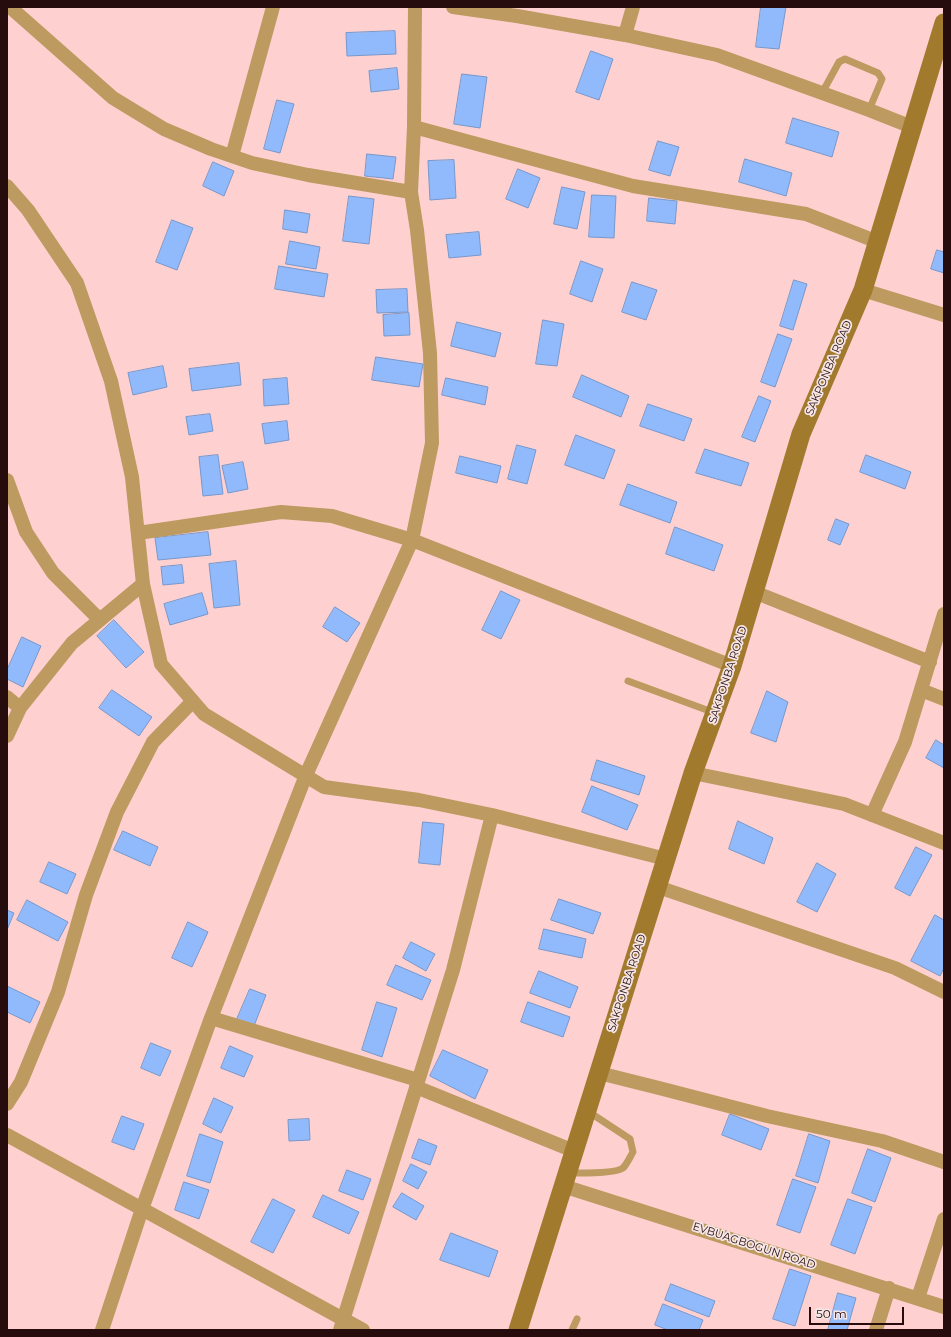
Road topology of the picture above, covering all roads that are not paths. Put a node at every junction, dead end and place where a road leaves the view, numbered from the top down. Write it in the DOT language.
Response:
graph roads {
  1 [pos="10,7"];
  2 [pos="273,7"];
  3 [pos="415,7"];
  4 [pos="453,7"];
  5 [pos="633,7"];
  6 [pos="944,23"];
  7 [pos="625,35"];
  8 [pos="822,93"];
  9 [pos="869,110"];
  10 [pos="414,127"];
  11 [pos="912,127"];
  12 [pos="232,156"];
  13 [pos="7,186"];
  14 [pos="411,192"];
  15 [pos="878,242"];
  16 [pos="863,290"];
  17 [pos="944,314"];
  18 [pos="7,480"];
  19 [pos="138,532"];
  20 [pos="412,540"];
  21 [pos="143,584"];
  22 [pos="754,592"];
  23 [pos="944,614"];
  24 [pos="100,620"];
  25 [pos="930,662"];
  26 [pos="732,666"];
  27 [pos="628,681"];
  28 [pos="921,690"];
  29 [pos="7,697"];
  30 [pos="944,699"];
  31 [pos="193,701"];
  32 [pos="20,708"];
  33 [pos="715,713"];
  34 [pos="7,736"];
  35 [pos="694,773"];
  36 [pos="306,775"];
  37 [pos="492,815"];
  38 [pos="872,815"];
  39 [pos="944,843"];
  40 [pos="666,859"];
  41 [pos="658,887"];
  42 [pos="944,992"];
  43 [pos="211,1018"];
  44 [pos="599,1073"];
  45 [pos="417,1084"];
  46 [pos="7,1104"];
  47 [pos="587,1111"];
  48 [pos="7,1135"];
  49 [pos="574,1151"];
  50 [pos="944,1162"];
  51 [pos="565,1179"];
  52 [pos="142,1209"];
  53 [pos="944,1219"];
  54 [pos="889,1288"];
  55 [pos="918,1298"];
  56 [pos="944,1307"];
  57 [pos="577,1319"];
  58 [pos="341,1324"];
  59 [pos="102,1330"];
  60 [pos="363,1330"];
  61 [pos="518,1330"];
  62 [pos="572,1330"];
  63 [pos="876,1330"];
  1 -- 12 [label="street"];
  2 -- 12 [label="street"];
  3 -- 10 [label="street"];
  4 -- 7 [label="street"];
  5 -- 7 [label="street"];
  6 -- 11 [label="main road, SAKPONBA ROAD"];
  7 -- 8 [label="street"];
  8 -- 9 [label="street"];
  8 -- 9 [label="lane"];
  9 -- 11 [label="street"];
  10 -- 14 [label="street"];
  10 -- 15 [label="street"];
  11 -- 15 [label="main road, SAKPONBA ROAD"];
  12 -- 14 [label="street"];
  13 -- 19 [label="street"];
  14 -- 20 [label="street"];
  15 -- 16 [label="main road, SAKPONBA ROAD"];
  16 -- 17 [label="street"];
  16 -- 22 [label="main road, SAKPONBA ROAD"];
  18 -- 24 [label="street"];
  19 -- 20 [label="street"];
  19 -- 21 [label="street"];
  20 -- 26 [label="street"];
  20 -- 36 [label="street"];
  21 -- 24 [label="street"];
  21 -- 31 [label="street"];
  22 -- 25 [label="street"];
  22 -- 26 [label="main road, SAKPONBA ROAD"];
  23 -- 25 [label="street"];
  24 -- 32 [label="street"];
  25 -- 28 [label="street"];
  26 -- 33 [label="main road, SAKPONBA ROAD"];
  27 -- 33 [label="lane"];
  28 -- 30 [label="street"];
  28 -- 38 [label="street"];
  29 -- 32 [label="street"];
  31 -- 36 [label="street"];
  31 -- 46 [label="street"];
  32 -- 34 [label="street"];
  33 -- 35 [label="main road, SAKPONBA ROAD"];
  35 -- 38 [label="street"];
  35 -- 40 [label="main road, SAKPONBA ROAD"];
  36 -- 37 [label="street"];
  36 -- 43 [label="street"];
  37 -- 40 [label="street"];
  37 -- 45 [label="street"];
  38 -- 39 [label="street"];
  40 -- 41 [label="main road, SAKPONBA ROAD"];
  41 -- 42 [label="street"];
  41 -- 44 [label="main road, SAKPONBA ROAD"];
  43 -- 45 [label="street"];
  43 -- 52 [label="street"];
  44 -- 47 [label="main road, SAKPONBA ROAD"];
  44 -- 50 [label="street"];
  45 -- 49 [label="street"];
  45 -- 58 [label="street"];
  47 -- 49 [label="main road, SAKPONBA ROAD"];
  47 -- 51 [label="lane"];
  48 -- 52 [label="street"];
  49 -- 51 [label="main road, SAKPONBA ROAD"];
  51 -- 54 [label="street, EVBUAGBOGUN ROAD"];
  51 -- 61 [label="main road, SAKPONBA ROAD"];
  52 -- 58 [label="street"];
  52 -- 59 [label="street"];
  53 -- 55 [label="street"];
  54 -- 55 [label="street, EVBUAGBOGUN ROAD"];
  54 -- 63 [label="street"];
  55 -- 56 [label="street, EVBUAGBOGUN ROAD"];
  57 -- 62 [label="lane"];
  58 -- 60 [label="street"];
}
